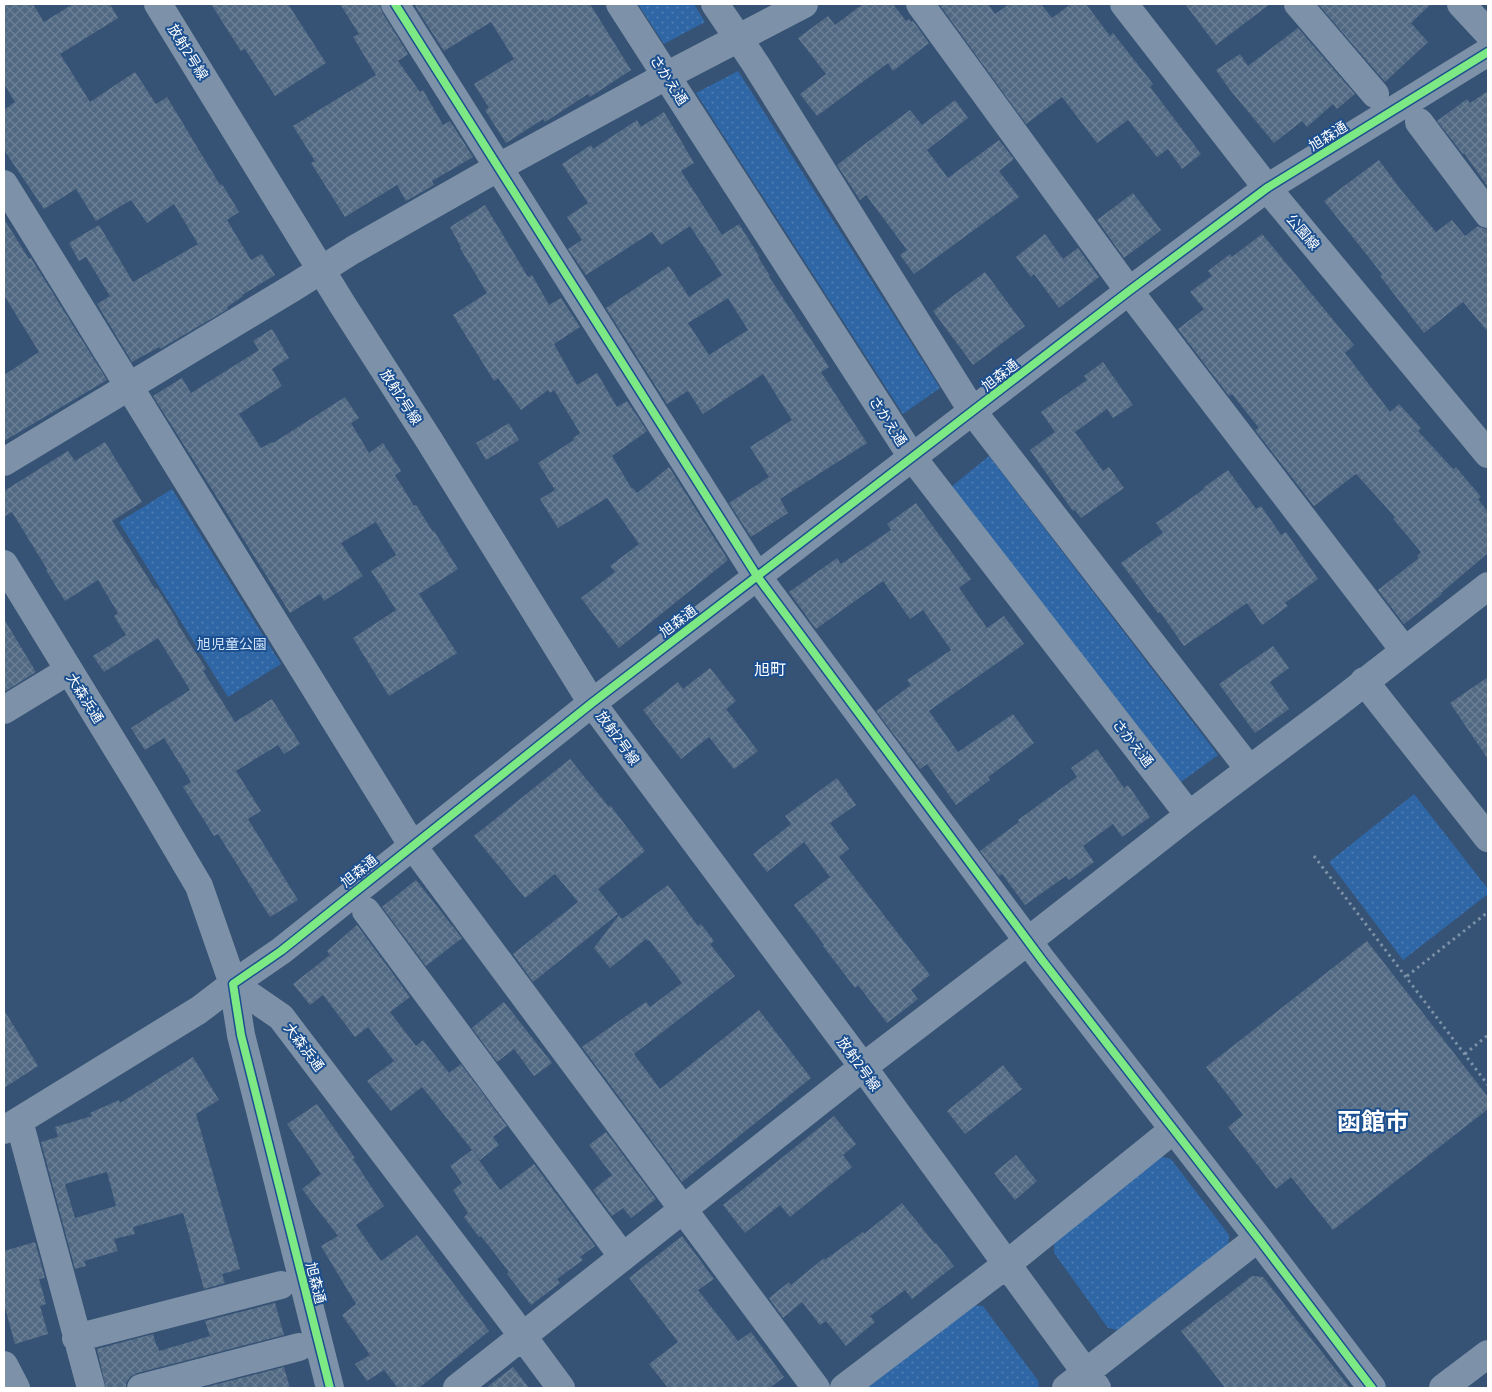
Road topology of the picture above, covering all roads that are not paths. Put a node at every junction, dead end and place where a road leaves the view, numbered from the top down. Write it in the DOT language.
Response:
graph roads {
  1 [pos="158,4"];
  2 [pos="395,4"];
  3 [pos="620,4"];
  4 [pos="715,4"];
  5 [pos="804,4"];
  6 [pos="920,4"];
  7 [pos="1124,4"];
  8 [pos="1298,4"];
  9 [pos="1461,4"];
  10 [pos="1488,33"];
  11 [pos="738,38"];
  12 [pos="1488,52"];
  13 [pos="666,76"];
  14 [pos="1375,94"];
  15 [pos="1419,122"];
  16 [pos="499,167"];
  17 [pos="4,184"];
  18 [pos="1267,188"];
  19 [pos="1488,214"];
  20 [pos="321,269"];
  21 [pos="1129,291"];
  22 [pos="129,387"];
  23 [pos="973,412"];
  24 [pos="1488,454"];
  25 [pos="912,457"];
  26 [pos="4,462"];
  27 [pos="4,564"];
  28 [pos="758,576"];
  29 [pos="1488,586"];
  30 [pos="1404,650"];
  31 [pos="68,671"];
  32 [pos="1364,681"];
  33 [pos="592,702"];
  34 [pos="4,710"];
  35 [pos="1249,769"];
  36 [pos="1189,815"];
  37 [pos="1488,838"];
  38 [pos="412,845"];
  39 [pos="366,911"];
  40 [pos="1028,941"];
  41 [pos="233,984"];
  42 [pos="862,1067"];
  43 [pos="11,1126"];
  44 [pos="1173,1130"];
  45 [pos="682,1209"];
  46 [pos="1258,1238"];
  47 [pos="623,1257"];
  48 [pos="1007,1264"];
  49 [pos="281,1285"];
  50 [pos="524,1337"];
  51 [pos="76,1338"];
  52 [pos="299,1347"];
  53 [pos="1488,1354"];
  54 [pos="4,1365"];
  55 [pos="1083,1383"];
  56 [pos="16,1388"];
  57 [pos="91,1388"];
  58 [pos="141,1388"];
  59 [pos="330,1388"];
  60 [pos="457,1388"];
  61 [pos="561,1388"];
  62 [pos="816,1388"];
  63 [pos="844,1388"];
  64 [pos="1372,1388"];
  65 [pos="1443,1388"];
  1 -- 20 [label="street, 放射2号線"];
  2 -- 16 [label="street"];
  3 -- 13 [label="street, さかえ通"];
  4 -- 11 [label="street"];
  5 -- 11 [label="street"];
  6 -- 21 [label="street"];
  7 -- 18 [label="street, 公園線"];
  8 -- 14 [label="street"];
  9 -- 10 [label="street"];
  11 -- 13 [label="street"];
  11 -- 23 [label="street"];
  12 -- 18 [label="street, 旭森通"];
  13 -- 16 [label="street"];
  13 -- 25 [label="street, さかえ通"];
  15 -- 19 [label="street"];
  16 -- 20 [label="street"];
  16 -- 28 [label="street"];
  17 -- 22 [label="street"];
  18 -- 21 [label="street, 旭森通"];
  18 -- 24 [label="street, 公園線"];
  20 -- 22 [label="street"];
  20 -- 33 [label="street, 放射2号線"];
  21 -- 23 [label="street, 旭森通"];
  21 -- 30 [label="street"];
  22 -- 26 [label="street"];
  22 -- 38 [label="street"];
  23 -- 25 [label="street, 旭森通"];
  23 -- 35 [label="street"];
  25 -- 28 [label="street, 旭森通"];
  25 -- 36 [label="street, さかえ通"];
  27 -- 31 [label="street, 大森浜通"];
  28 -- 33 [label="street, 旭森通"];
  28 -- 40 [label="street"];
  29 -- 30 [label="street"];
  30 -- 32 [label="street"];
  31 -- 34 [label="street"];
  31 -- 41 [label="street, 大森浜通"];
  32 -- 35 [label="street"];
  32 -- 37 [label="street"];
  33 -- 38 [label="street, 旭森通"];
  33 -- 42 [label="street, 放射2号線"];
  35 -- 36 [label="street"];
  36 -- 40 [label="street"];
  38 -- 41 [label="street, 旭森通"];
  38 -- 45 [label="street"];
  39 -- 47 [label="street"];
  40 -- 42 [label="street"];
  40 -- 44 [label="street"];
  41 -- 43 [label="street"];
  41 -- 50 [label="street, 大森浜通"];
  41 -- 59 [label="street, 旭森通"];
  42 -- 45 [label="street"];
  42 -- 48 [label="street, 放射2号線"];
  43 -- 51 [label="street"];
  44 -- 46 [label="street"];
  44 -- 48 [label="street"];
  45 -- 47 [label="street"];
  45 -- 62 [label="street"];
  46 -- 55 [label="street"];
  46 -- 64 [label="street"];
  47 -- 50 [label="street"];
  48 -- 55 [label="street, 放射2号線"];
  48 -- 63 [label="street"];
  49 -- 51 [label="street"];
  50 -- 60 [label="street"];
  50 -- 61 [label="street, 大森浜通"];
  51 -- 57 [label="street"];
  52 -- 58 [label="street"];
  53 -- 65 [label="street"];
  54 -- 56 [label="street"];
}
